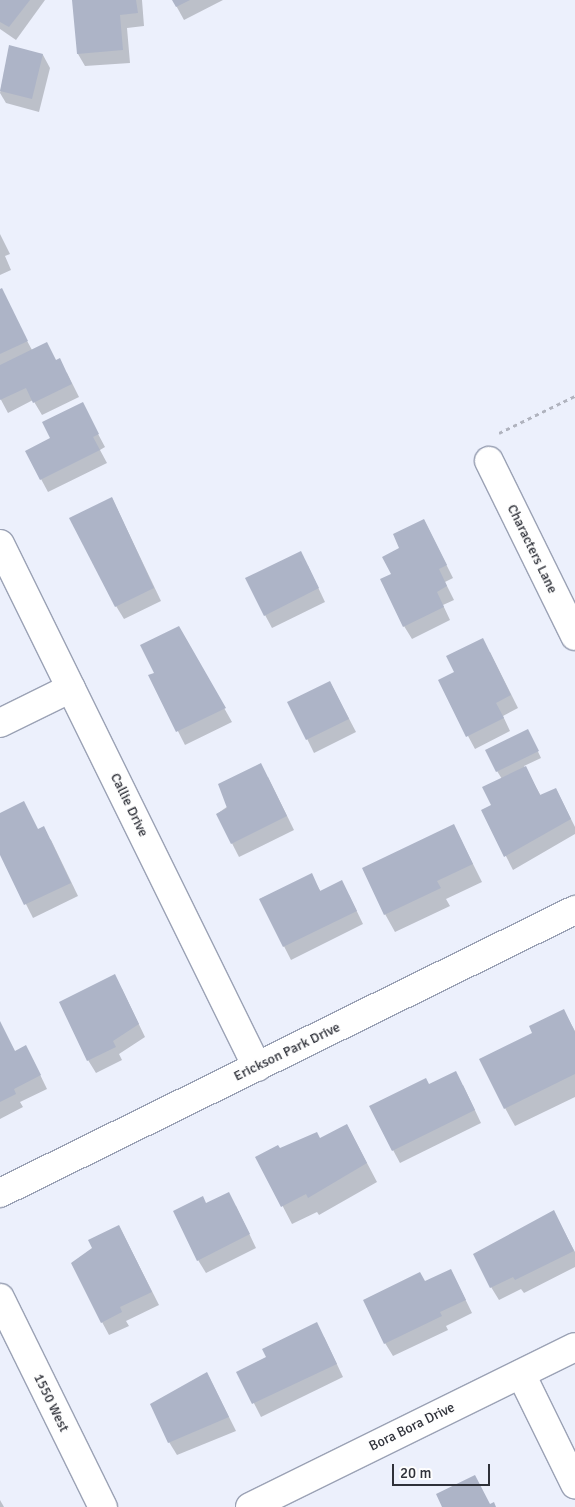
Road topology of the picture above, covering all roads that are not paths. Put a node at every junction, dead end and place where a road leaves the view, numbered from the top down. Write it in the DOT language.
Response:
graph roads {
  1 [pos="490,461"];
  2 [pos="0,544"];
  3 [pos="575,636"];
  4 [pos="71,688"];
  5 [pos="0,723"];
  6 [pos="575,910"];
  7 [pos="257,1066"];
  8 [pos="0,1193"];
  9 [pos="0,1298"];
  10 [pos="575,1347"];
  11 [pos="522,1374"];
  12 [pos="575,1484"];
  13 [pos="103,1507"];
  14 [pos="250,1507"];
  1 -- 3 [label="street, Characters Lane"];
  2 -- 4 [label="street, Callie Drive"];
  4 -- 5 [label="street"];
  4 -- 7 [label="street, Callie Drive"];
  6 -- 7 [label="street, Erickson Park Drive"];
  7 -- 8 [label="street, Erickson Park Drive"];
  9 -- 13 [label="street, 1550 West"];
  10 -- 11 [label="street, Bora Bora Drive"];
  11 -- 12 [label="street"];
  11 -- 14 [label="street, Bora Bora Drive"];
}
